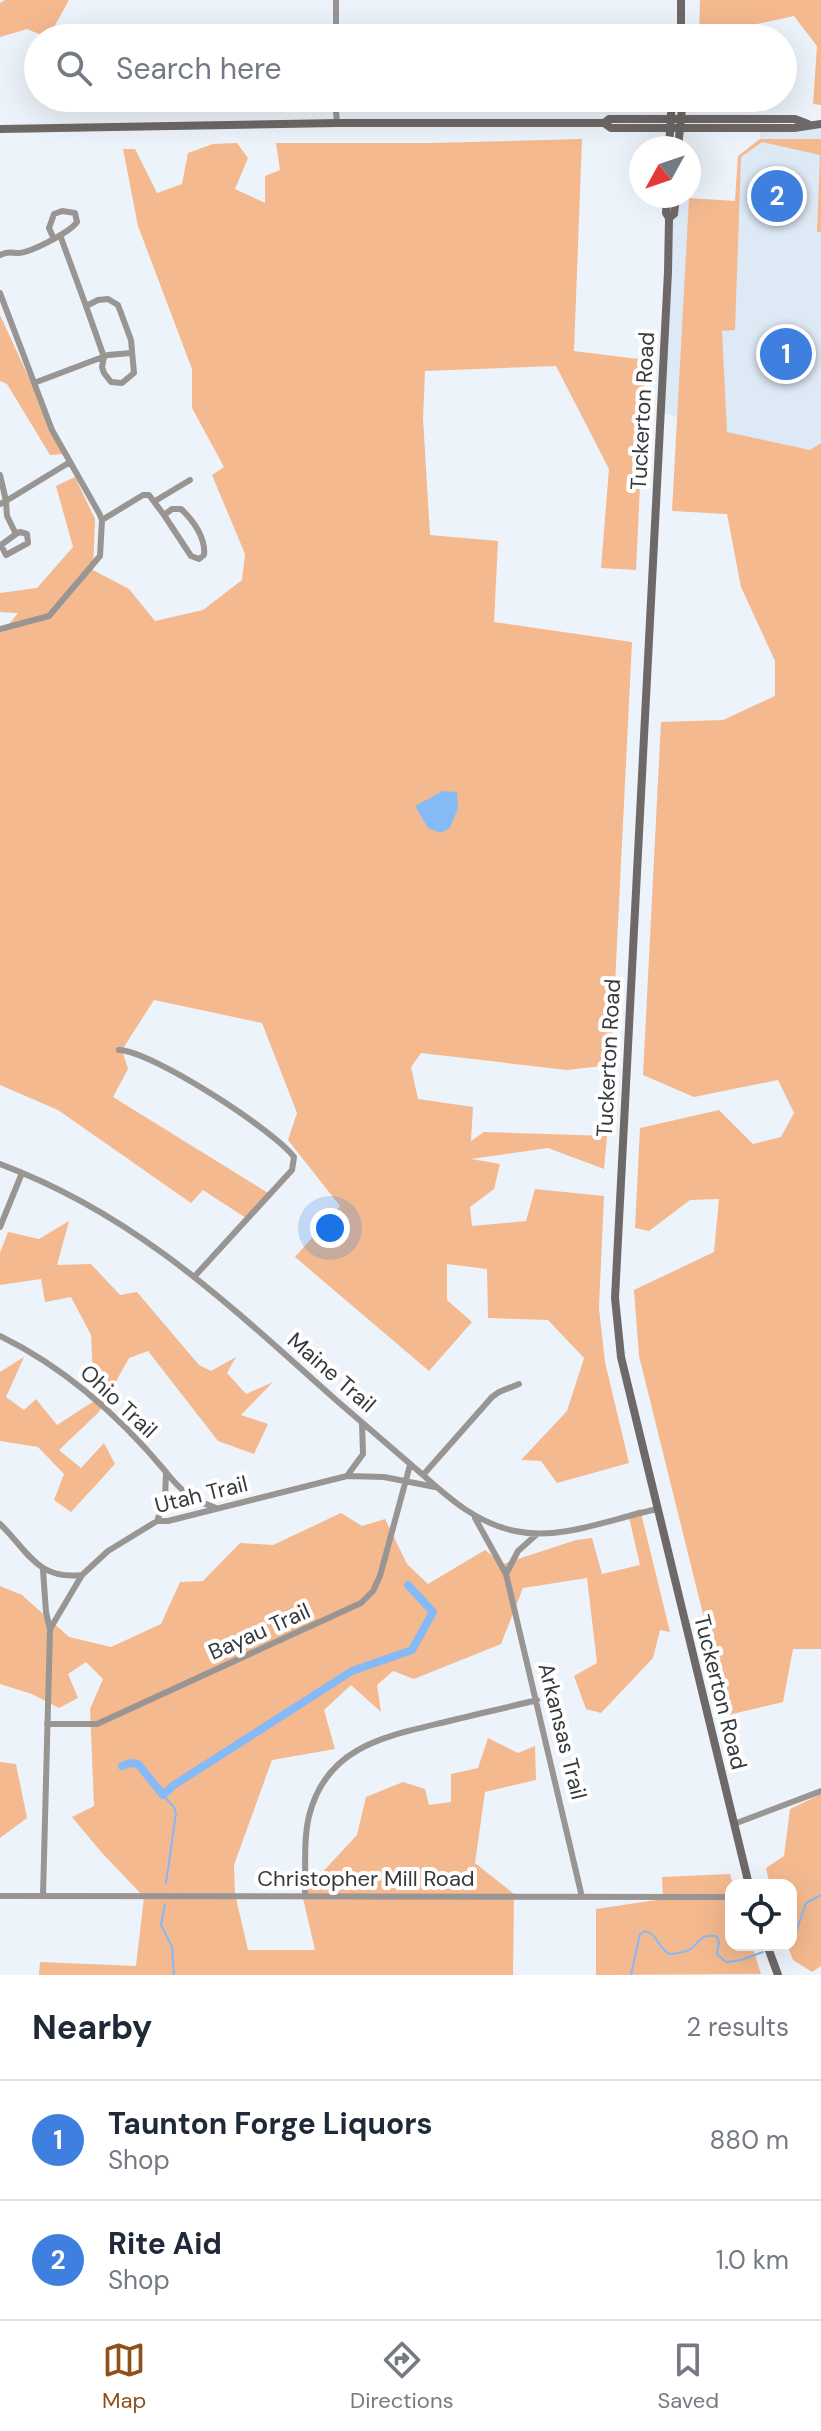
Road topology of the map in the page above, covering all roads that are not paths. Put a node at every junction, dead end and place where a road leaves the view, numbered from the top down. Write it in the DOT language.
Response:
graph roads {
  1 [pos="336,0"];
  2 [pos="681,0"];
  3 [pos="336,24"];
  4 [pos="681,24"];
  5 [pos="336,112"];
  6 [pos="671,112"];
  7 [pos="682,112"];
  8 [pos="671,117"];
  9 [pos="681,118"];
  10 [pos="337,123"];
  11 [pos="604,123"];
  12 [pos="809,124"];
  13 [pos="821,124"];
  14 [pos="0,129"];
  15 [pos="670,130"];
  16 [pos="681,130"];
  17 [pos="670,136"];
  18 [pos="680,136"];
  19 [pos="666,208"];
  20 [pos="675,208"];
  21 [pos="669,218"];
  22 [pos="56,236"];
  23 [pos="0,255"];
  24 [pos="0,293"];
  25 [pos="86,306"];
  26 [pos="131,353"];
  27 [pos="104,357"];
  28 [pos="34,383"];
  29 [pos="70,462"];
  30 [pos="0,475"];
  31 [pos="190,480"];
  32 [pos="155,501"];
  33 [pos="3,502"];
  34 [pos="164,515"];
  35 [pos="102,520"];
  36 [pos="16,534"];
  37 [pos="0,629"];
  38 [pos="119,1050"];
  39 [pos="0,1164"];
  40 [pos="22,1173"];
  41 [pos="0,1227"];
  42 [pos="194,1277"];
  43 [pos="0,1336"];
  44 [pos="519,1384"];
  45 [pos="362,1423"];
  46 [pos="410,1465"];
  47 [pos="166,1472"];
  48 [pos="423,1475"];
  49 [pos="347,1476"];
  50 [pos="406,1481"];
  51 [pos="435,1487"];
  52 [pos="217,1508"];
  53 [pos="658,1509"];
  54 [pos="473,1515"];
  55 [pos="157,1521"];
  56 [pos="0,1524"];
  57 [pos="537,1534"];
  58 [pos="43,1570"];
  59 [pos="506,1574"];
  60 [pos="82,1575"];
  61 [pos="50,1629"];
  62 [pos="537,1700"];
  63 [pos="47,1724"];
  64 [pos="821,1791"];
  65 [pos="734,1824"];
  66 [pos="748,1879"];
  67 [pos="0,1896"];
  68 [pos="43,1896"];
  69 [pos="305,1896"];
  70 [pos="582,1897"];
  71 [pos="725,1897"];
  72 [pos="769,1951"];
  73 [pos="778,1975"];
  1 -- 3 [label="street"];
  2 -- 4 [label="main road"];
  5 -- 10 [label="street"];
  6 -- 8 [label="main road"];
  7 -- 9 [label="main road"];
  8 -- 9 [label="main road"];
  8 -- 11 [label="main road"];
  8 -- 15 [label="main road"];
  9 -- 12 [label="main road"];
  9 -- 16 [label="main road"];
  10 -- 11 [label="main road"];
  10 -- 14 [label="main road"];
  11 -- 15 [label="main road"];
  12 -- 13 [label="main road"];
  12 -- 16 [label="main road"];
  15 -- 16 [label="main road"];
  15 -- 17 [label="main road"];
  16 -- 18 [label="main road"];
  19 -- 21 [label="main road, Tuckerton Road"];
  20 -- 21 [label="main road, Tuckerton Road"];
  21 -- 53 [label="main road, Tuckerton Road"];
  22 -- 22 [label="street"];
  22 -- 23 [label="street"];
  22 -- 25 [label="street"];
  24 -- 28 [label="street"];
  25 -- 26 [label="street"];
  25 -- 27 [label="street"];
  26 -- 27 [label="street"];
  26 -- 27 [label="street"];
  27 -- 28 [label="street"];
  28 -- 29 [label="street"];
  29 -- 33 [label="street"];
  29 -- 35 [label="street"];
  30 -- 33 [label="street"];
  31 -- 32 [label="street"];
  32 -- 34 [label="street"];
  32 -- 35 [label="street"];
  33 -- 36 [label="street"];
  34 -- 34 [label="street"];
  35 -- 37 [label="street"];
  36 -- 36 [label="street"];
  38 -- 42 [label="street"];
  39 -- 40 [label="street, Maine Trail"];
  40 -- 41 [label="street"];
  40 -- 42 [label="street, Maine Trail"];
  42 -- 45 [label="street, Maine Trail"];
  43 -- 47 [label="street, Ohio Trail"];
  44 -- 48 [label="street"];
  45 -- 46 [label="street, Maine Trail"];
  45 -- 49 [label="street"];
  46 -- 48 [label="street, Maine Trail"];
  46 -- 50 [label="street"];
  47 -- 52 [label="street, Ohio Trail"];
  47 -- 55 [label="street"];
  48 -- 51 [label="street, Maine Trail"];
  49 -- 50 [label="street, Utah Trail"];
  49 -- 52 [label="street, Utah Trail"];
  50 -- 51 [label="street, Utah Trail"];
  50 -- 63 [label="street, Bayau Trail"];
  51 -- 54 [label="street, Maine Trail"];
  52 -- 55 [label="street, Utah Trail"];
  53 -- 57 [label="street, Maine Trail"];
  53 -- 65 [label="main road, Tuckerton Road"];
  54 -- 57 [label="street, Maine Trail"];
  54 -- 59 [label="street, Arkansas Trail"];
  55 -- 60 [label="street, Utah Trail"];
  56 -- 58 [label="street"];
  57 -- 59 [label="street"];
  58 -- 60 [label="street"];
  58 -- 61 [label="street, Utah Trail"];
  59 -- 62 [label="street, Arkansas Trail"];
  60 -- 61 [label="street, Utah Trail"];
  61 -- 63 [label="street, Utah Trail"];
  62 -- 69 [label="street"];
  62 -- 70 [label="street, Arkansas Trail"];
  63 -- 68 [label="street, Utah Trail"];
  64 -- 65 [label="street"];
  65 -- 66 [label="main road, Tuckerton Road"];
  67 -- 68 [label="street, Christopher Mill Road"];
  68 -- 69 [label="street, Christopher Mill Road"];
  69 -- 70 [label="street, Christopher Mill Road"];
  70 -- 71 [label="street, Christopher Mill Road"];
  72 -- 73 [label="main road"];
}
